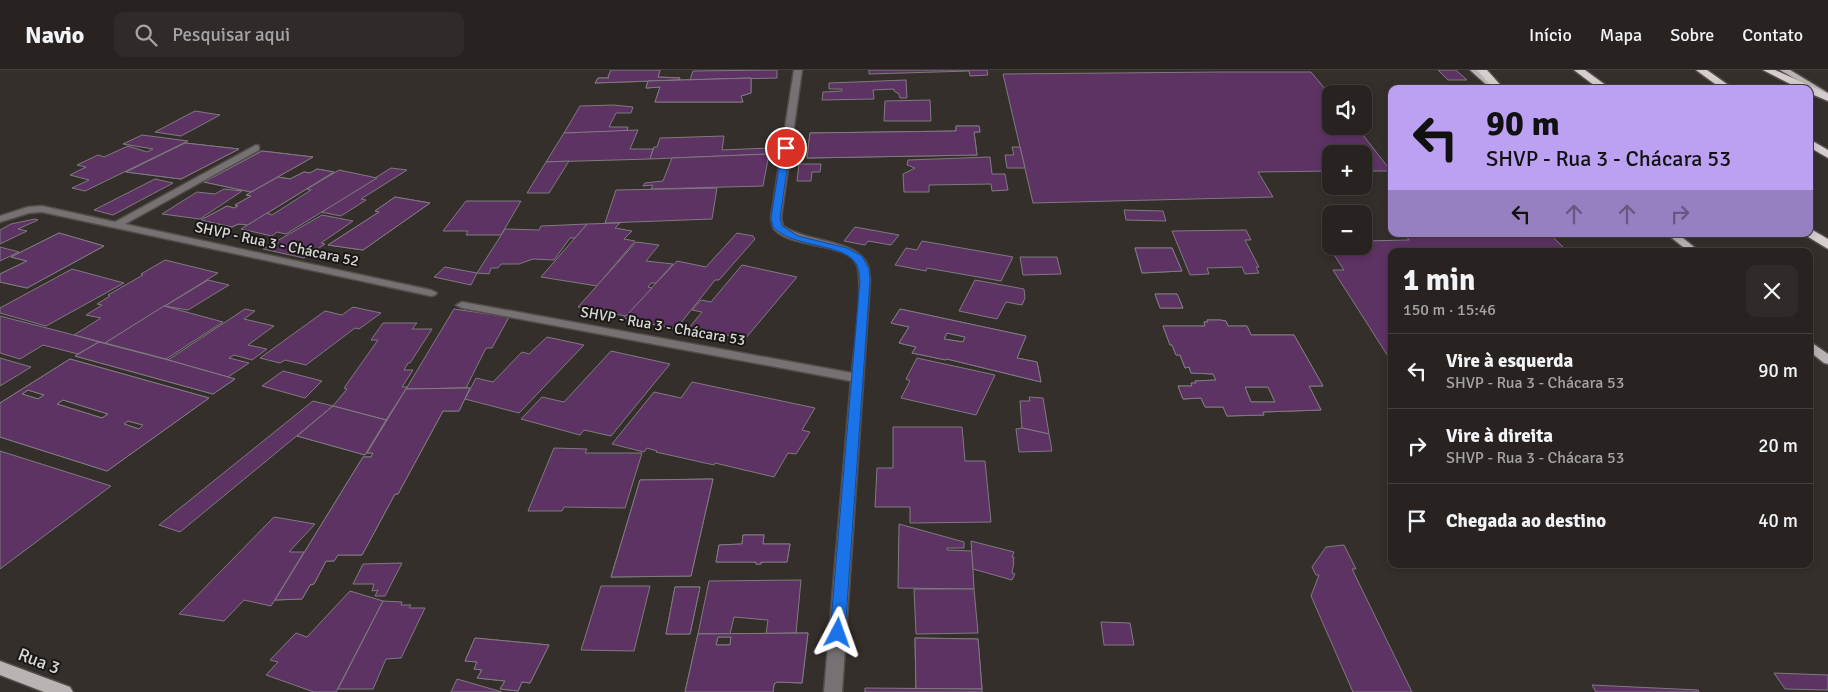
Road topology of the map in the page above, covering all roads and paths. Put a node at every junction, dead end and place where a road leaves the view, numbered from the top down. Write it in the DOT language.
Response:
graph roads {
  1 [pos="798,70"];
  2 [pos="1474,70"];
  3 [pos="1482,70"];
  4 [pos="1579,70"];
  5 [pos="1701,70"];
  6 [pos="1768,70"];
  7 [pos="1784,70"];
  8 [pos="1492,85"];
  9 [pos="1494,85"];
  10 [pos="1600,85"];
  11 [pos="1723,85"];
  12 [pos="1800,85"];
  13 [pos="1808,85"];
  14 [pos="1813,88"];
  15 [pos="1813,91"];
  16 [pos="1828,97"];
  17 [pos="1813,145"];
  18 [pos="256,148"];
  19 [pos="1828,155"];
  20 [pos="0,219"];
  21 [pos="118,224"];
  22 [pos="1813,235"];
  23 [pos="1676,237"];
  24 [pos="1828,245"];
  25 [pos="1690,248"];
  26 [pos="430,294"];
  27 [pos="462,305"];
  28 [pos="1813,348"];
  29 [pos="1828,360"];
  30 [pos="858,378"];
  31 [pos="0,668"];
  32 [pos="64,692"];
  33 [pos="833,692"];
  1 -- 30 [label="street"];
  2 -- 8 [label="main road"];
  3 -- 9 [label="highway"];
  4 -- 10 [label="highway"];
  5 -- 11 [label="highway"];
  6 -- 12 [label="highway"];
  7 -- 13 [label="main road"];
  14 -- 16 [label="main road"];
  15 -- 16 [label="highway"];
  17 -- 19 [label="highway"];
  18 -- 21 [label="street"];
  20 -- 21 [label="street, SHVP - Rua 3 - Chácara 52"];
  21 -- 26 [label="street, SHVP - Rua 3 - Chácara 52"];
  22 -- 24 [label="highway"];
  23 -- 25 [label="main road"];
  27 -- 30 [label="street, SHVP - Rua 3 - Chácara 53"];
  28 -- 29 [label="main road"];
  30 -- 33 [label="street"];
  31 -- 32 [label="main road, Rua 3"];
}
